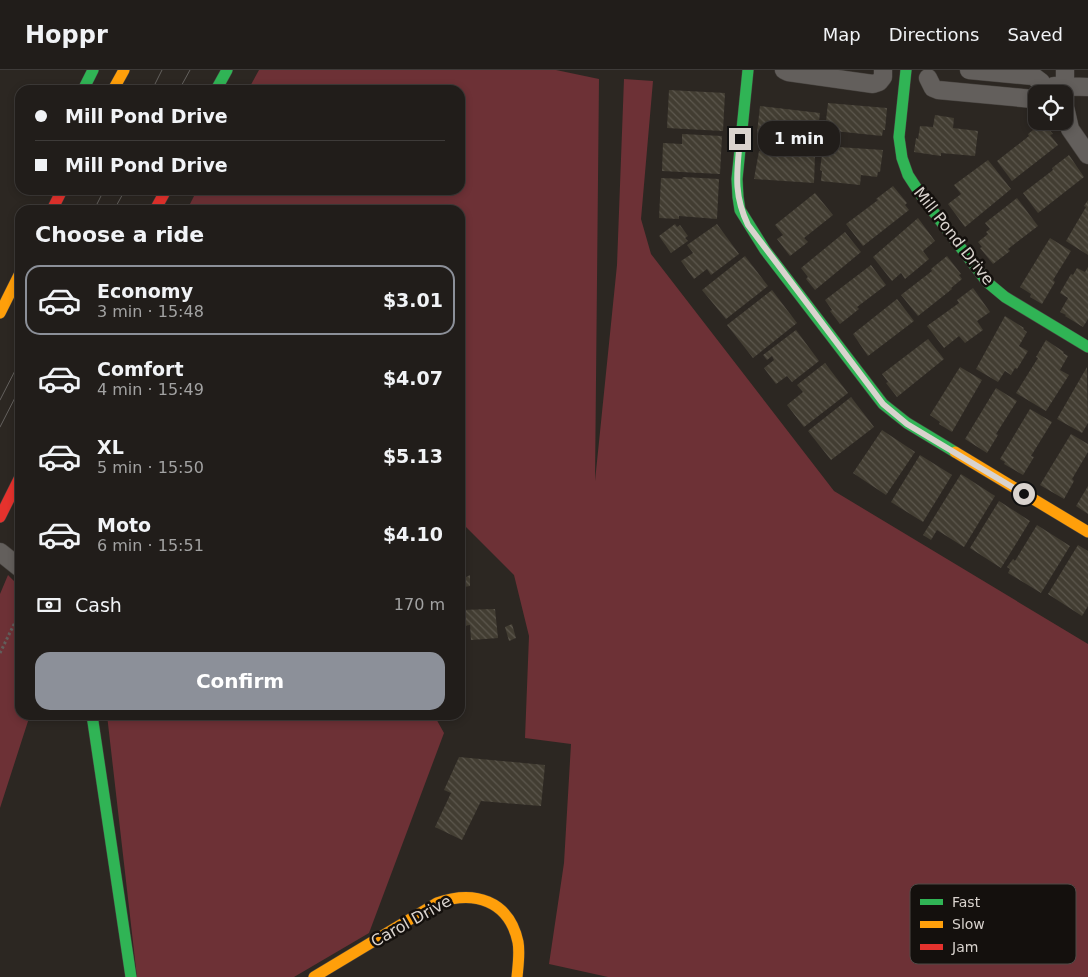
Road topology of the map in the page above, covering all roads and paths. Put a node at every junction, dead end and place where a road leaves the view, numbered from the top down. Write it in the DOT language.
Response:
graph roads {
  1 [pos="93,70"];
  2 [pos="124,70"];
  3 [pos="226,70"];
  4 [pos="748,70"];
  5 [pos="784,70"];
  6 [pos="970,70"];
  7 [pos="883,71"];
  8 [pos="905,73"];
  9 [pos="931,74"];
  10 [pos="1065,78"];
  11 [pos="86,85"];
  12 [pos="116,85"];
  13 [pos="218,85"];
  14 [pos="1041,85"];
  15 [pos="1052,85"];
  16 [pos="1088,87"];
  17 [pos="1028,99"];
  18 [pos="1088,155"];
  19 [pos="15,283"];
  20 [pos="0,313"];
  21 [pos="1088,347"];
  22 [pos="15,487"];
  23 [pos="2,513"];
  24 [pos="1088,532"];
  25 [pos="0,552"];
  26 [pos="15,564"];
  27 [pos="15,622"];
  28 [pos="0,653"];
  29 [pos="93,720"];
  30 [pos="130,977"];
  31 [pos="314,977"];
  32 [pos="517,977"];
  1 -- 11 [label="main road"];
  2 -- 12 [label="main road"];
  3 -- 13 [label="main road"];
  4 -- 24 [label="main road"];
  5 -- 7 [label="street"];
  6 -- 14 [label="street"];
  7 -- 8 [label="street"];
  8 -- 9 [label="street"];
  8 -- 21 [label="main road, Mill Pond Drive"];
  9 -- 17 [label="street"];
  10 -- 15 [label="street"];
  10 -- 16 [label="street"];
  10 -- 18 [label="street"];
  19 -- 20 [label="main road"];
  22 -- 23 [label="main road"];
  25 -- 26 [label="street"];
  27 -- 28 [label="path"];
  29 -- 30 [label="main road"];
  31 -- 32 [label="main road, Carol Drive"];
}
